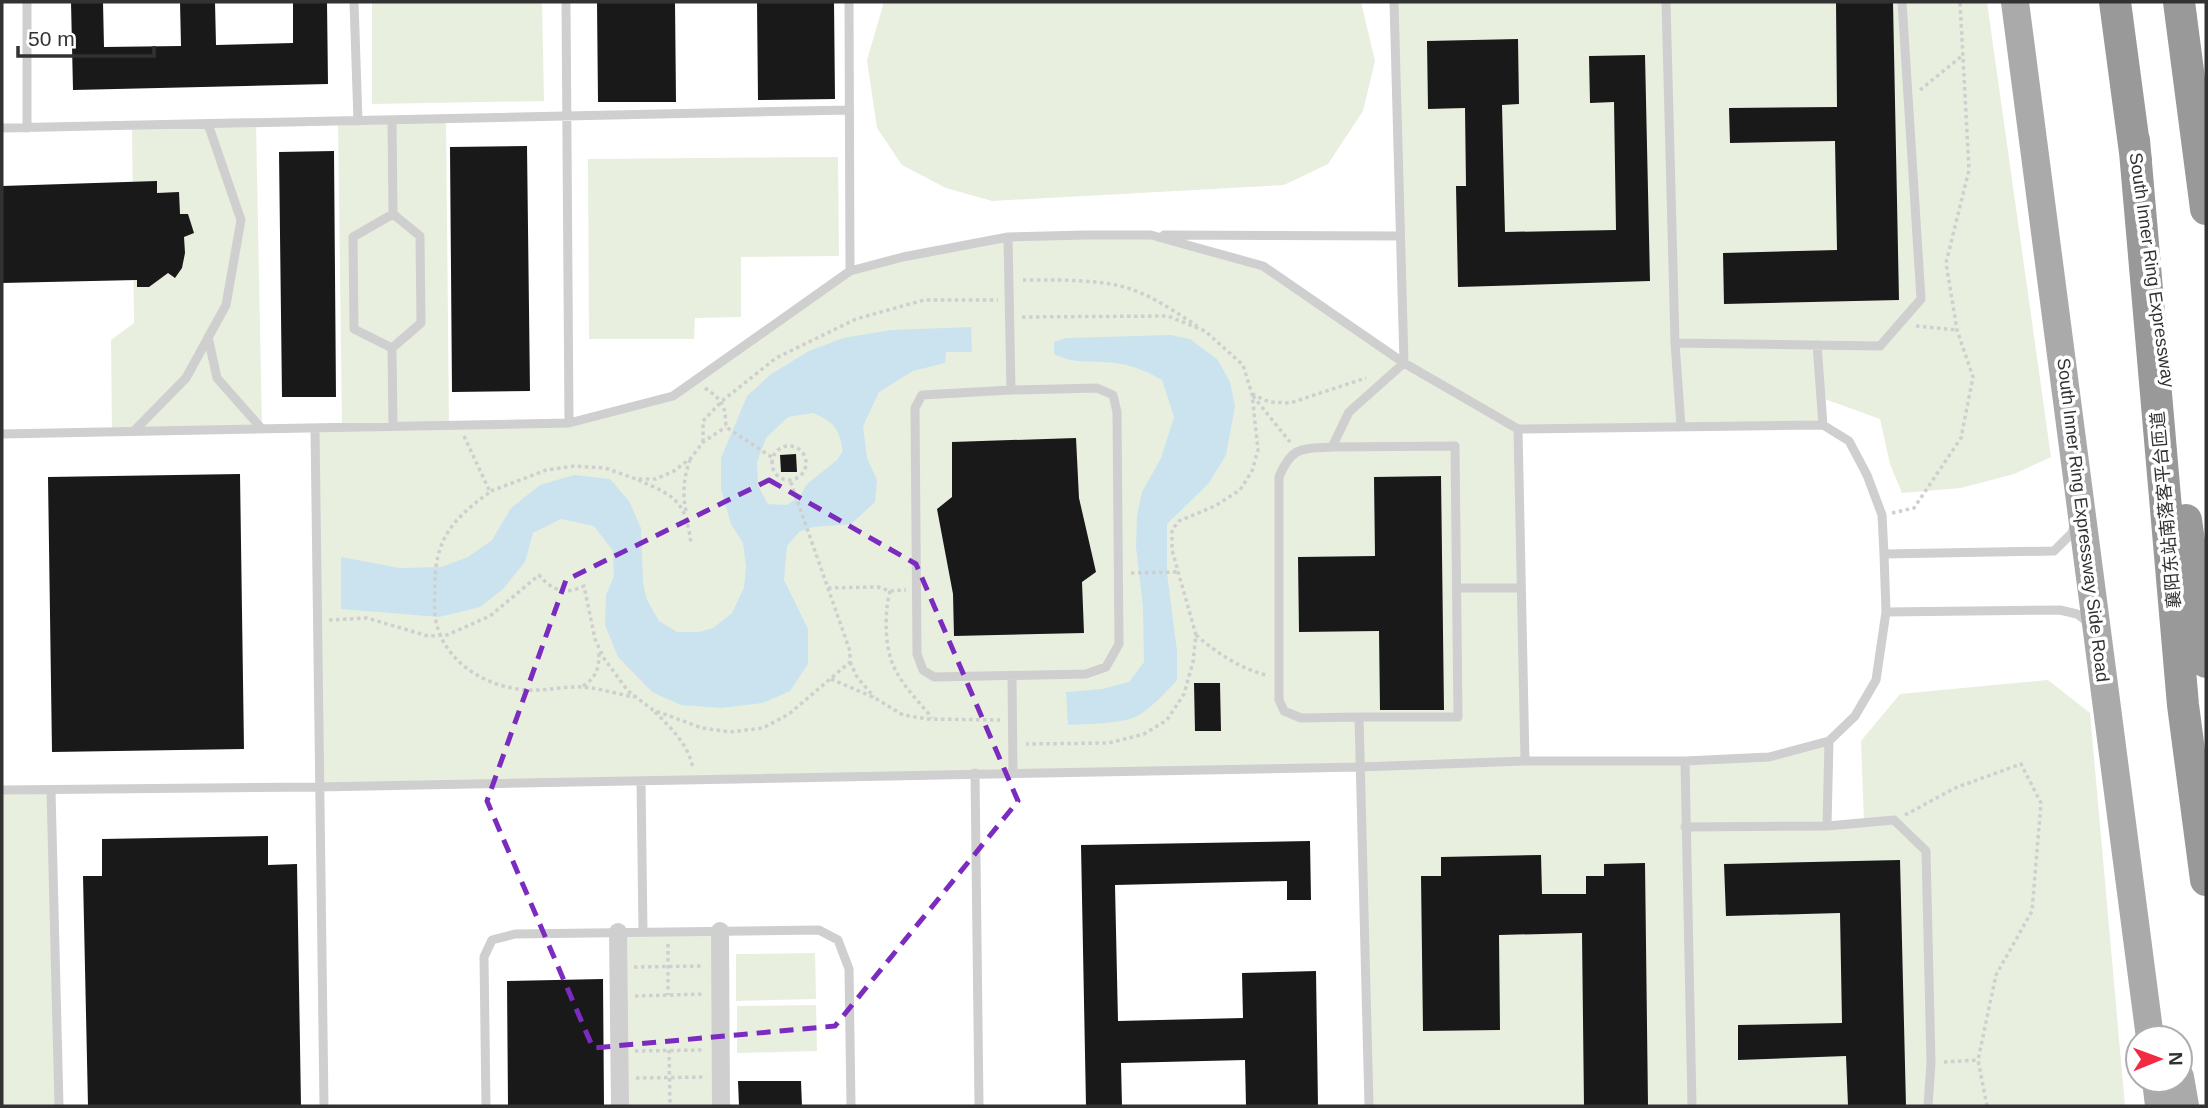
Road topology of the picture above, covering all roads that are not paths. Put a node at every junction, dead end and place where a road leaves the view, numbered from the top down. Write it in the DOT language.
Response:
graph roads {
  1 [pos="27,2"];
  2 [pos="354,2"];
  3 [pos="566,2"];
  4 [pos="849,2"];
  5 [pos="1394,2"];
  6 [pos="1666,2"];
  7 [pos="1902,2"];
  8 [pos="2015,2"];
  9 [pos="2024,2"];
  10 [pos="2115,2"];
  11 [pos="2179,2"];
  12 [pos="2024,72"];
  13 [pos="849,110"];
  14 [pos="567,116"];
  15 [pos="392,120"];
  16 [pos="358,121"];
  17 [pos="208,124"];
  18 [pos="2,128"];
  19 [pos="27,128"];
  20 [pos="2133,141"];
  21 [pos="2206,209"];
  22 [pos="393,214"];
  23 [pos="1150,235"];
  24 [pos="1400,236"];
  25 [pos="1008,237"];
  26 [pos="850,271"];
  27 [pos="208,337"];
  28 [pos="1675,342"];
  29 [pos="1817,345"];
  30 [pos="392,348"];
  31 [pos="1404,363"];
  32 [pos="1011,390"];
  33 [pos="569,423"];
  34 [pos="1823,425"];
  35 [pos="393,426"];
  36 [pos="1681,427"];
  37 [pos="314,428"];
  38 [pos="262,429"];
  39 [pos="1518,429"];
  40 [pos="134,431"];
  41 [pos="2,434"];
  42 [pos="1332,447"];
  43 [pos="2081,504"];
  44 [pos="1884,554"];
  45 [pos="1457,588"];
  46 [pos="1521,588"];
  47 [pos="1886,612"];
  48 [pos="2097,630"];
  49 [pos="2206,662"];
  50 [pos="1012,676"];
  51 [pos="1359,717"];
  52 [pos="1829,741"];
  53 [pos="1525,761"];
  54 [pos="1685,761"];
  55 [pos="1360,766"];
  56 [pos="975,773"];
  57 [pos="1013,773"];
  58 [pos="641,781"];
  59 [pos="318,787"];
  60 [pos="2,790"];
  61 [pos="51,790"];
  62 [pos="1827,826"];
  63 [pos="1685,827"];
  64 [pos="2206,880"];
  65 [pos="720,931"];
  66 [pos="618,932"];
  67 [pos="643,932"];
  68 [pos="2137,940"];
  69 [pos="2148,1024"];
  70 [pos="2164,1024"];
  71 [pos="59,1106"];
  72 [pos="324,1106"];
  73 [pos="486,1106"];
  74 [pos="620,1106"];
  75 [pos="721,1106"];
  76 [pos="851,1106"];
  77 [pos="979,1106"];
  78 [pos="1368,1106"];
  79 [pos="1692,1106"];
  80 [pos="1928,1106"];
  1 -- 19 [label="lane"];
  2 -- 16 [label="lane"];
  3 -- 14 [label="lane"];
  4 -- 13 [label="lane"];
  5 -- 24 [label="lane"];
  6 -- 28 [label="lane"];
  7 -- 29 [label="lane"];
  8 -- 12 [label="main road, South Inner Ring Expressway Side Road"];
  9 -- 12 [label="main road"];
  10 -- 20 [label="highway, South Inner Ring Expressway"];
  11 -- 21 [label="highway"];
  12 -- 43 [label="main road, South Inner Ring Expressway Side Road"];
  13 -- 14 [label="lane"];
  13 -- 26 [label="lane"];
  14 -- 15 [label="lane"];
  14 -- 33 [label="lane"];
  15 -- 16 [label="lane"];
  15 -- 22 [label="lane"];
  16 -- 17 [label="lane"];
  17 -- 19 [label="lane"];
  17 -- 27 [label="lane"];
  18 -- 19 [label="lane"];
  20 -- 49 [label="highway, South Inner Ring Expressway"];
  20 -- 64 [label="highway, 襄阳东站南落客平台匝道"];
  22 -- 30 [label="lane"];
  22 -- 30 [label="lane"];
  23 -- 24 [label="lane"];
  23 -- 25 [label="lane"];
  23 -- 31 [label="lane"];
  24 -- 31 [label="lane"];
  25 -- 26 [label="lane"];
  25 -- 32 [label="lane"];
  26 -- 33 [label="lane"];
  27 -- 38 [label="lane"];
  27 -- 40 [label="lane"];
  28 -- 29 [label="lane"];
  28 -- 36 [label="lane"];
  29 -- 34 [label="lane"];
  30 -- 35 [label="lane"];
  31 -- 39 [label="lane"];
  31 -- 42 [label="lane"];
  32 -- 50 [label="lane"];
  32 -- 50 [label="lane"];
  33 -- 35 [label="lane"];
  34 -- 36 [label="lane"];
  34 -- 44 [label="lane"];
  35 -- 37 [label="lane"];
  36 -- 39 [label="lane"];
  37 -- 38 [label="lane"];
  37 -- 59 [label="lane"];
  38 -- 40 [label="lane"];
  39 -- 46 [label="lane"];
  40 -- 41 [label="lane"];
  42 -- 45 [label="lane"];
  42 -- 51 [label="lane"];
  43 -- 44 [label="lane"];
  43 -- 48 [label="main road, South Inner Ring Expressway Side Road"];
  44 -- 47 [label="lane"];
  45 -- 46 [label="lane"];
  45 -- 51 [label="lane"];
  46 -- 53 [label="lane"];
  47 -- 48 [label="lane"];
  47 -- 52 [label="lane"];
  48 -- 68 [label="main road, South Inner Ring Expressway Side Road"];
  50 -- 57 [label="lane"];
  51 -- 55 [label="lane"];
  52 -- 54 [label="lane"];
  52 -- 62 [label="lane"];
  53 -- 54 [label="lane"];
  53 -- 55 [label="lane"];
  54 -- 63 [label="lane"];
  55 -- 57 [label="lane"];
  55 -- 78 [label="lane"];
  56 -- 57 [label="lane"];
  56 -- 58 [label="lane"];
  56 -- 77 [label="lane"];
  58 -- 59 [label="lane"];
  58 -- 67 [label="lane"];
  59 -- 61 [label="lane"];
  59 -- 72 [label="lane"];
  60 -- 61 [label="lane"];
  61 -- 71 [label="lane"];
  62 -- 63 [label="lane"];
  62 -- 80 [label="lane"];
  63 -- 79 [label="lane"];
  65 -- 67 [label="lane"];
  65 -- 75 [label="street"];
  65 -- 76 [label="lane"];
  66 -- 67 [label="lane"];
  66 -- 73 [label="lane"];
  66 -- 74 [label="street"];
  68 -- 69 [label="main road, South Inner Ring Expressway Side Road"];
  68 -- 70 [label="main road"];
}
